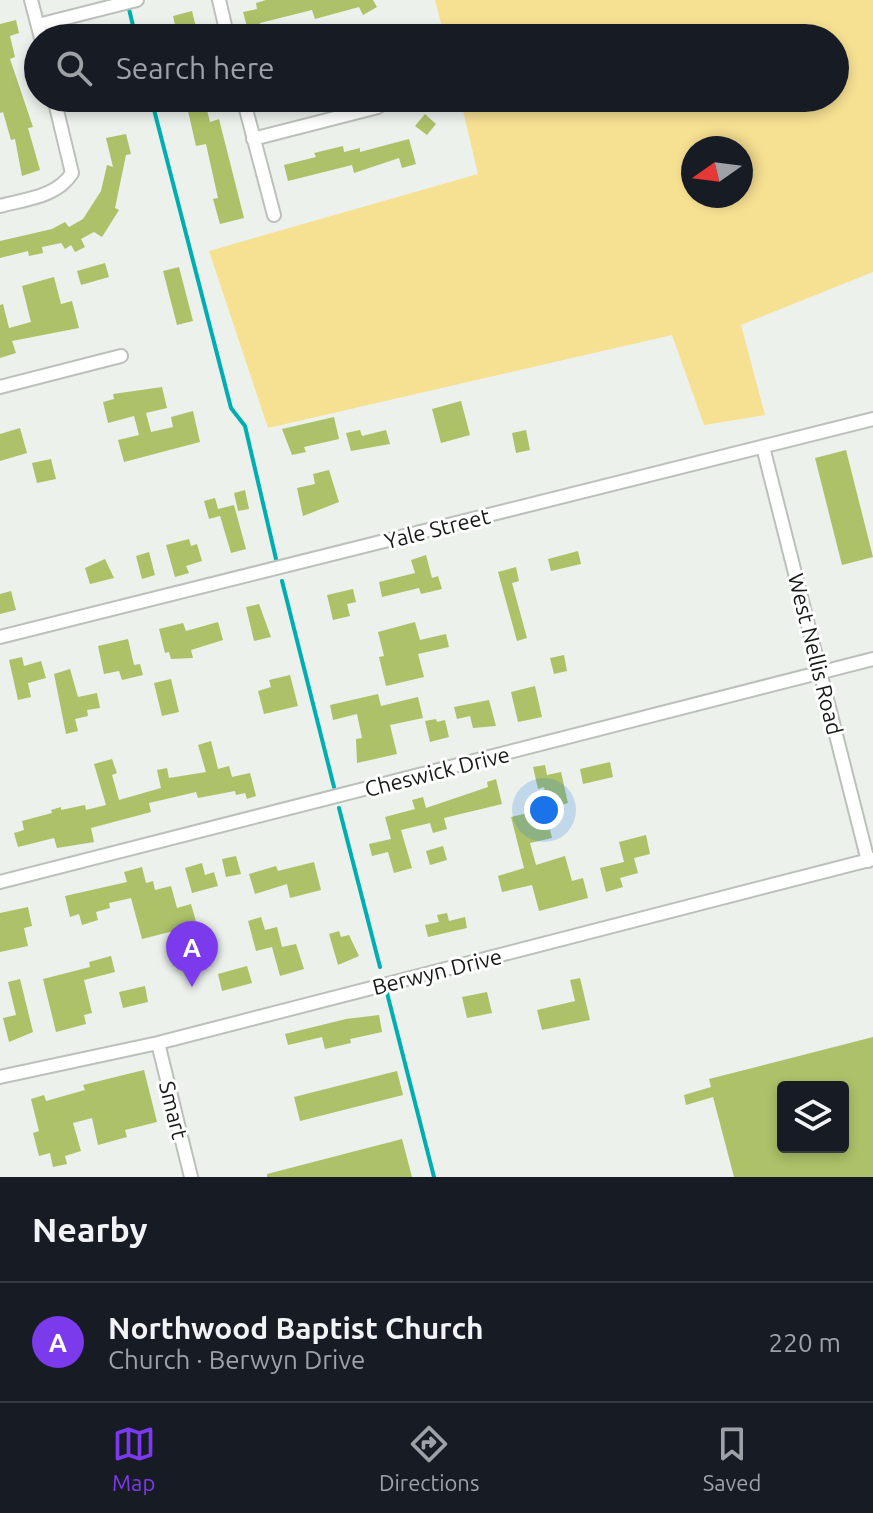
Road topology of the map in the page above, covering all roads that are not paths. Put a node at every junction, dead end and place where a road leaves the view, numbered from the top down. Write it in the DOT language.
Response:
graph roads {
  1 [pos="31,0"];
  2 [pos="137,0"];
  3 [pos="219,0"];
  4 [pos="37,24"];
  5 [pos="61,24"];
  6 [pos="225,24"];
  7 [pos="57,112"];
  8 [pos="246,112"];
  9 [pos="358,112"];
  10 [pos="253,139"];
  11 [pos="0,206"];
  12 [pos="274,215"];
  13 [pos="121,356"];
  14 [pos="0,387"];
  15 [pos="873,419"];
  16 [pos="763,447"];
  17 [pos="0,637"];
  18 [pos="873,659"];
  19 [pos="821,673"];
  20 [pos="871,860"];
  21 [pos="0,882"];
  22 [pos="158,1043"];
  23 [pos="0,1077"];
  24 [pos="191,1177"];
  1 -- 4 [label="street"];
  2 -- 5 [label="street"];
  3 -- 6 [label="street"];
  7 -- 11 [label="street"];
  8 -- 10 [label="street"];
  9 -- 10 [label="street"];
  10 -- 12 [label="street"];
  13 -- 14 [label="street"];
  15 -- 16 [label="street, Yale Street"];
  16 -- 17 [label="street, Yale Street"];
  16 -- 19 [label="street, West Nellis Road"];
  18 -- 19 [label="street, Cheswick Drive"];
  19 -- 20 [label="street, West Nellis Road"];
  19 -- 21 [label="street, Cheswick Drive"];
  20 -- 22 [label="street, Berwyn Drive"];
  22 -- 23 [label="street, Berwyn Drive"];
  22 -- 24 [label="street, Smart"];
}
